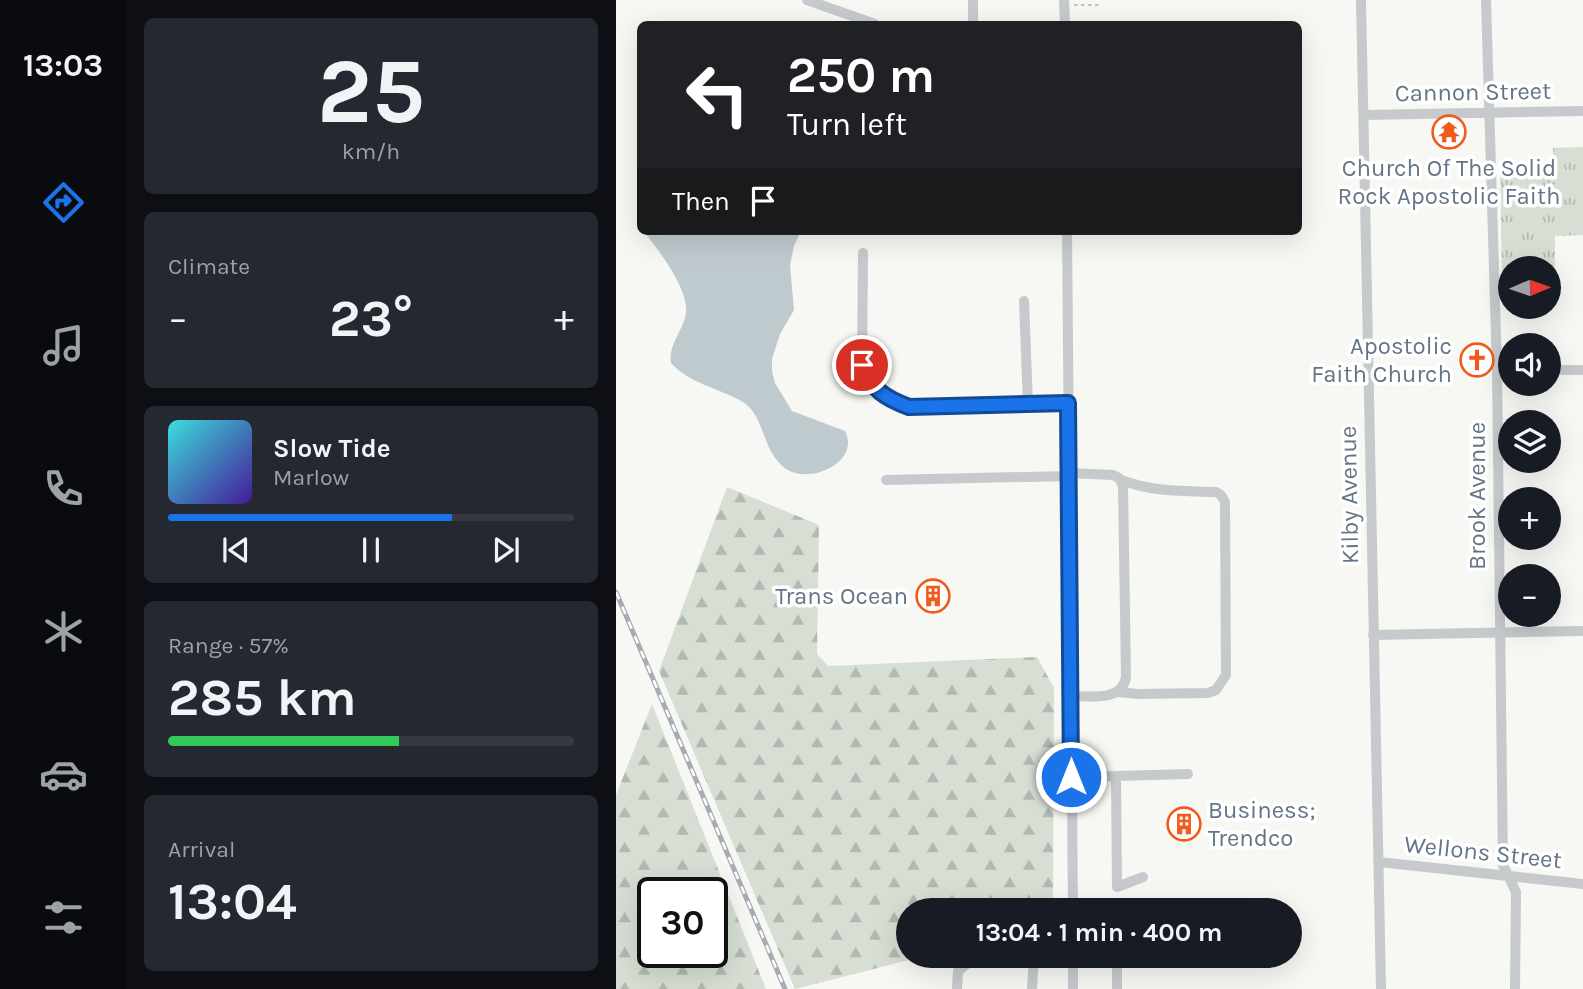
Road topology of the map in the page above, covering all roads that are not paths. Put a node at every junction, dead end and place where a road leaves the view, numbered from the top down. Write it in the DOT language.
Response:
graph roads {
  1 [pos="807,0"];
  2 [pos="973,0"];
  3 [pos="1361,0"];
  4 [pos="1486,0"];
  5 [pos="1064,3"];
  6 [pos="832,5"];
  7 [pos="868,21"];
  8 [pos="974,21"];
  9 [pos="1065,21"];
  10 [pos="1583,111"];
  11 [pos="1489,113"];
  12 [pos="1364,115"];
  13 [pos="1067,235"];
  14 [pos="863,253"];
  15 [pos="1024,301"];
  16 [pos="1497,370"];
  17 [pos="1561,370"];
  18 [pos="1583,370"];
  19 [pos="1068,403"];
  20 [pos="1028,404"];
  21 [pos="1069,474"];
  22 [pos="886,480"];
  23 [pos="1121,480"];
  24 [pos="1583,631"];
  25 [pos="1499,632"];
  26 [pos="1373,635"];
  27 [pos="1119,692"];
  28 [pos="1071,696"];
  29 [pos="1188,774"];
  30 [pos="1116,776"];
  31 [pos="1071,777"];
  32 [pos="1378,862"];
  33 [pos="1510,876"];
  34 [pos="1143,877"];
  35 [pos="1583,884"];
  36 [pos="1073,898"];
  37 [pos="962,968"];
  38 [pos="1033,968"];
  39 [pos="1073,968"];
  40 [pos="1117,968"];
  41 [pos="957,989"];
  42 [pos="1032,989"];
  43 [pos="1073,989"];
  44 [pos="1117,989"];
  45 [pos="1381,989"];
  46 [pos="1515,989"];
  1 -- 6 [label="street"];
  2 -- 8 [label="street"];
  3 -- 12 [label="street, Kilby Avenue"];
  4 -- 11 [label="street, Brook Avenue"];
  5 -- 9 [label="street"];
  6 -- 7 [label="street"];
  10 -- 11 [label="street, Cannon Street"];
  11 -- 12 [label="street, Cannon Street"];
  11 -- 16 [label="street, Brook Avenue"];
  12 -- 26 [label="street, Kilby Avenue"];
  13 -- 19 [label="street"];
  14 -- 20 [label="street"];
  15 -- 20 [label="street"];
  16 -- 25 [label="street, Brook Avenue"];
  17 -- 18 [label="street"];
  19 -- 20 [label="street"];
  19 -- 21 [label="street"];
  21 -- 22 [label="street"];
  21 -- 23 [label="street"];
  21 -- 28 [label="street"];
  23 -- 27 [label="street"];
  23 -- 27 [label="street"];
  24 -- 25 [label="street"];
  25 -- 26 [label="street"];
  25 -- 33 [label="street, Brook Avenue"];
  26 -- 32 [label="street, Kilby Avenue"];
  27 -- 28 [label="street"];
  28 -- 31 [label="street"];
  29 -- 30 [label="street"];
  30 -- 31 [label="street"];
  30 -- 34 [label="street"];
  31 -- 36 [label="street"];
  32 -- 33 [label="street, Wellons Street"];
  32 -- 45 [label="street, Kilby Avenue"];
  33 -- 35 [label="street, Wellons Street"];
  33 -- 46 [label="street, Brook Avenue"];
  37 -- 41 [label="street"];
  38 -- 42 [label="street"];
  39 -- 43 [label="street"];
  40 -- 44 [label="street"];
}
